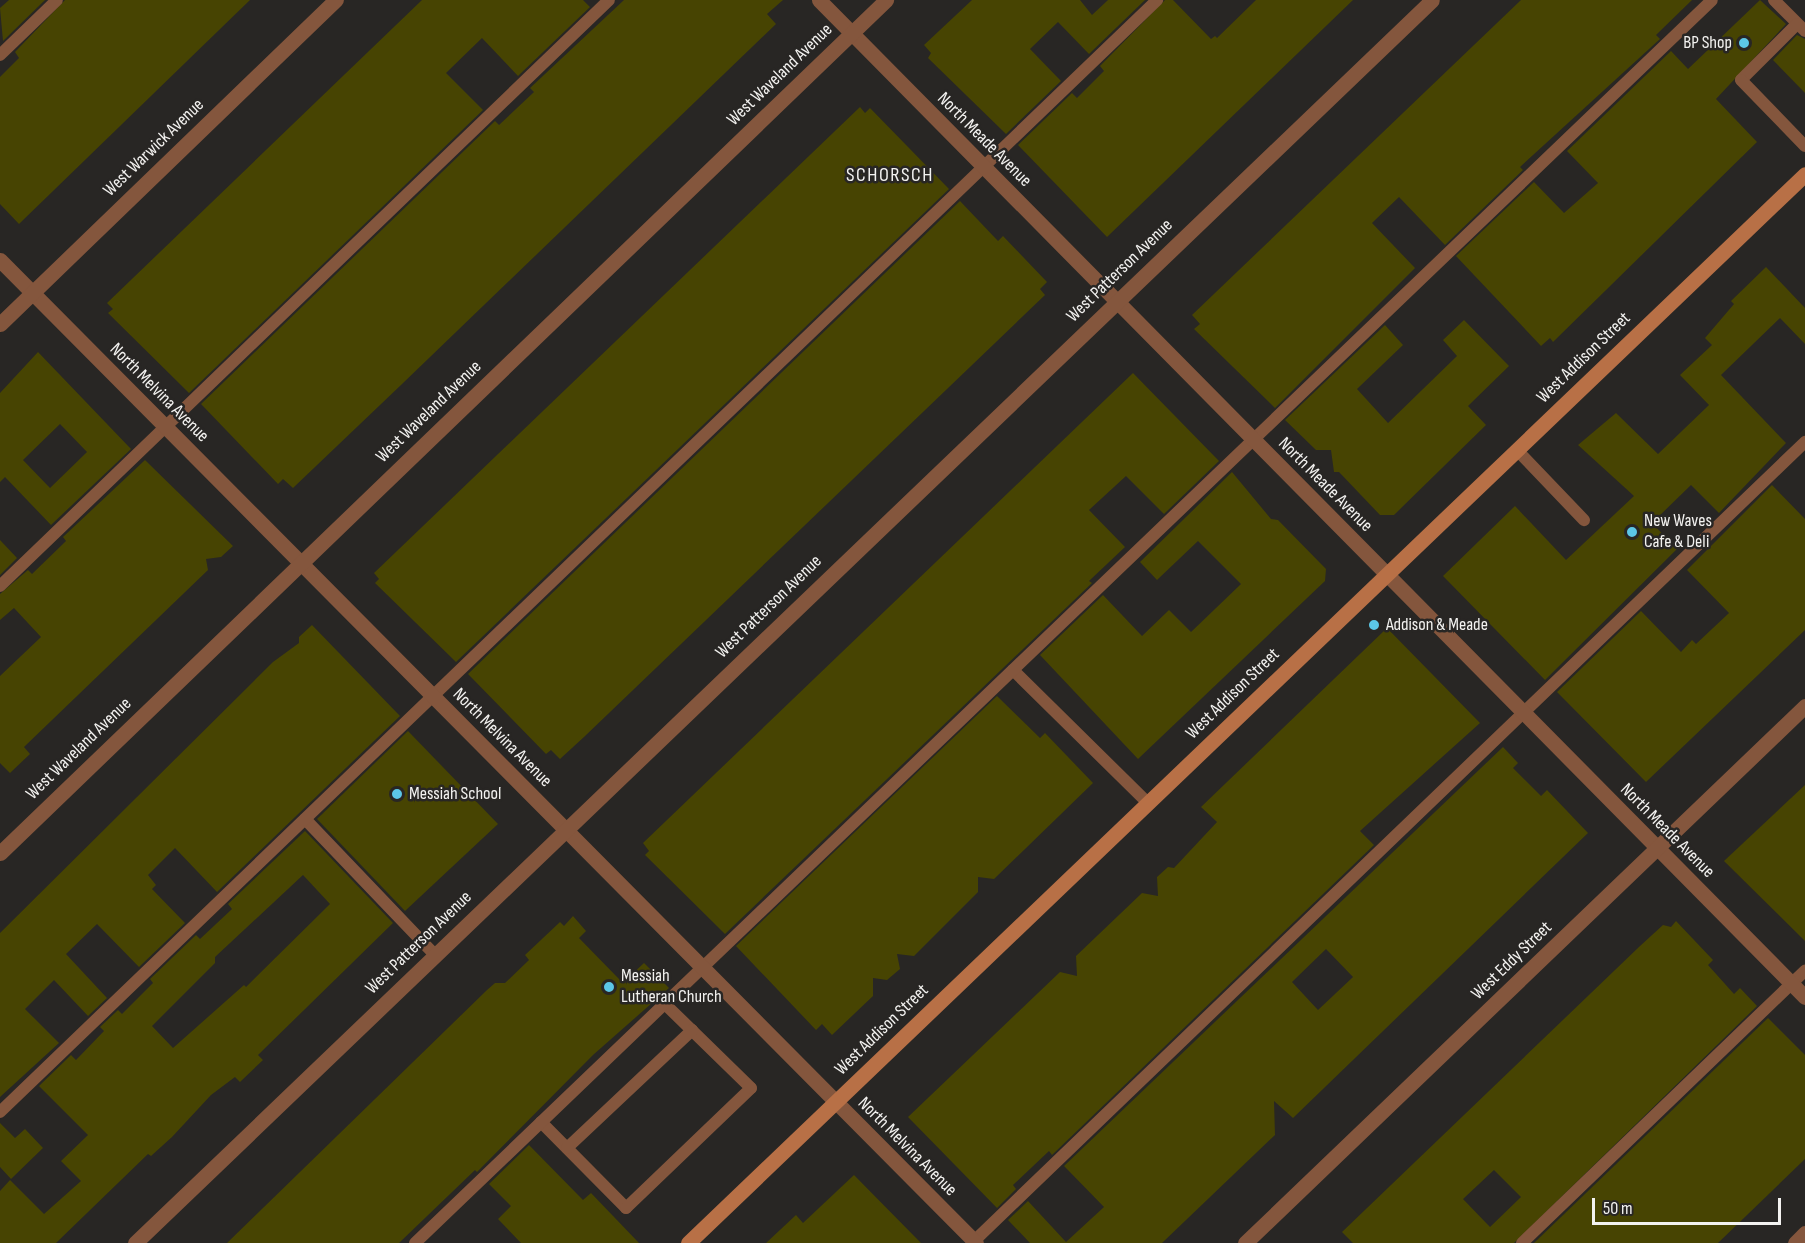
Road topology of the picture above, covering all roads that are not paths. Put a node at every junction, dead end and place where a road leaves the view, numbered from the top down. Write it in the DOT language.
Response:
graph roads {
  1 [pos="57,0"];
  2 [pos="336,0"];
  3 [pos="609,0"];
  4 [pos="819,0"];
  5 [pos="886,0"];
  6 [pos="1157,0"];
  7 [pos="1432,0"];
  8 [pos="1712,0"];
  9 [pos="1774,0"];
  10 [pos="1801,28"];
  11 [pos="852,33"];
  12 [pos="0,55"];
  13 [pos="1805,146"];
  14 [pos="984,167"];
  15 [pos="1805,174"];
  16 [pos="0,260"];
  17 [pos="33,293"];
  18 [pos="1116,301"];
  19 [pos="0,324"];
  20 [pos="166,427"];
  21 [pos="1253,440"];
  22 [pos="1805,442"];
  23 [pos="1516,450"];
  24 [pos="1584,520"];
  25 [pos="301,563"];
  26 [pos="1386,574"];
  27 [pos="0,586"];
  28 [pos="1013,670"];
  29 [pos="433,696"];
  30 [pos="1805,706"];
  31 [pos="1523,713"];
  32 [pos="1148,802"];
  33 [pos="305,819"];
  34 [pos="565,830"];
  35 [pos="1657,848"];
  36 [pos="0,852"];
  37 [pos="435,955"];
  38 [pos="702,968"];
  39 [pos="1805,971"];
  40 [pos="1792,984"];
  41 [pos="1805,997"];
  42 [pos="665,1004"];
  43 [pos="692,1030"];
  44 [pos="835,1101"];
  45 [pos="0,1112"];
  46 [pos="541,1122"];
  47 [pos="567,1149"];
  48 [pos="1805,1233"];
  49 [pos="974,1242"];
  50 [pos="135,1243"];
  51 [pos="415,1243"];
  52 [pos="688,1243"];
  53 [pos="1245,1243"];
  54 [pos="1522,1243"];
  55 [pos="1795,1243"];
  1 -- 12 [label="lane"];
  2 -- 17 [label="street, West Warwick Avenue"];
  3 -- 20 [label="lane"];
  4 -- 11 [label="street, North Meade Avenue"];
  5 -- 11 [label="street, West Waveland Avenue"];
  6 -- 14 [label="lane"];
  7 -- 18 [label="street, West Patterson Avenue"];
  8 -- 21 [label="lane"];
  9 -- 10 [label="lane"];
  10 -- 13 [label="lane"];
  11 -- 14 [label="street, North Meade Avenue"];
  11 -- 25 [label="street, West Waveland Avenue"];
  14 -- 18 [label="street, North Meade Avenue"];
  14 -- 29 [label="lane"];
  15 -- 23 [label="street, West Addison Street"];
  16 -- 17 [label="street, North Melvina Avenue"];
  17 -- 19 [label="street, West Warwick Avenue"];
  17 -- 20 [label="street, North Melvina Avenue"];
  18 -- 21 [label="street, North Meade Avenue"];
  18 -- 34 [label="street, West Patterson Avenue"];
  20 -- 25 [label="street, North Melvina Avenue"];
  20 -- 27 [label="lane"];
  21 -- 26 [label="street, North Meade Avenue"];
  21 -- 28 [label="lane"];
  22 -- 31 [label="lane"];
  23 -- 24 [label="lane"];
  23 -- 26 [label="street, West Addison Street"];
  25 -- 29 [label="street, North Melvina Avenue"];
  25 -- 36 [label="street, West Waveland Avenue"];
  26 -- 31 [label="street, North Meade Avenue"];
  26 -- 32 [label="street, West Addison Street"];
  28 -- 32 [label="lane"];
  28 -- 38 [label="lane"];
  29 -- 33 [label="lane"];
  29 -- 34 [label="street, North Melvina Avenue"];
  30 -- 35 [label="street, West Eddy Street"];
  31 -- 35 [label="street, North Meade Avenue"];
  31 -- 49 [label="lane"];
  32 -- 44 [label="street, West Addison Street"];
  33 -- 37 [label="lane"];
  33 -- 45 [label="lane"];
  34 -- 37 [label="street, West Patterson Avenue"];
  34 -- 38 [label="street, North Melvina Avenue"];
  35 -- 40 [label="street, North Meade Avenue"];
  35 -- 53 [label="street, West Eddy Street"];
  37 -- 50 [label="street, West Patterson Avenue"];
  38 -- 42 [label="lane"];
  38 -- 44 [label="street, North Melvina Avenue"];
  39 -- 40 [label="lane"];
  40 -- 41 [label="street, North Meade Avenue"];
  40 -- 54 [label="lane"];
  42 -- 43 [label="lane"];
  42 -- 46 [label="lane"];
  43 -- 47 [label="lane"];
  43 -- 47 [label="lane"];
  44 -- 49 [label="street, North Melvina Avenue"];
  44 -- 52 [label="street, West Addison Street"];
  46 -- 47 [label="lane"];
  46 -- 51 [label="lane"];
  48 -- 55 [label="street"];
}
